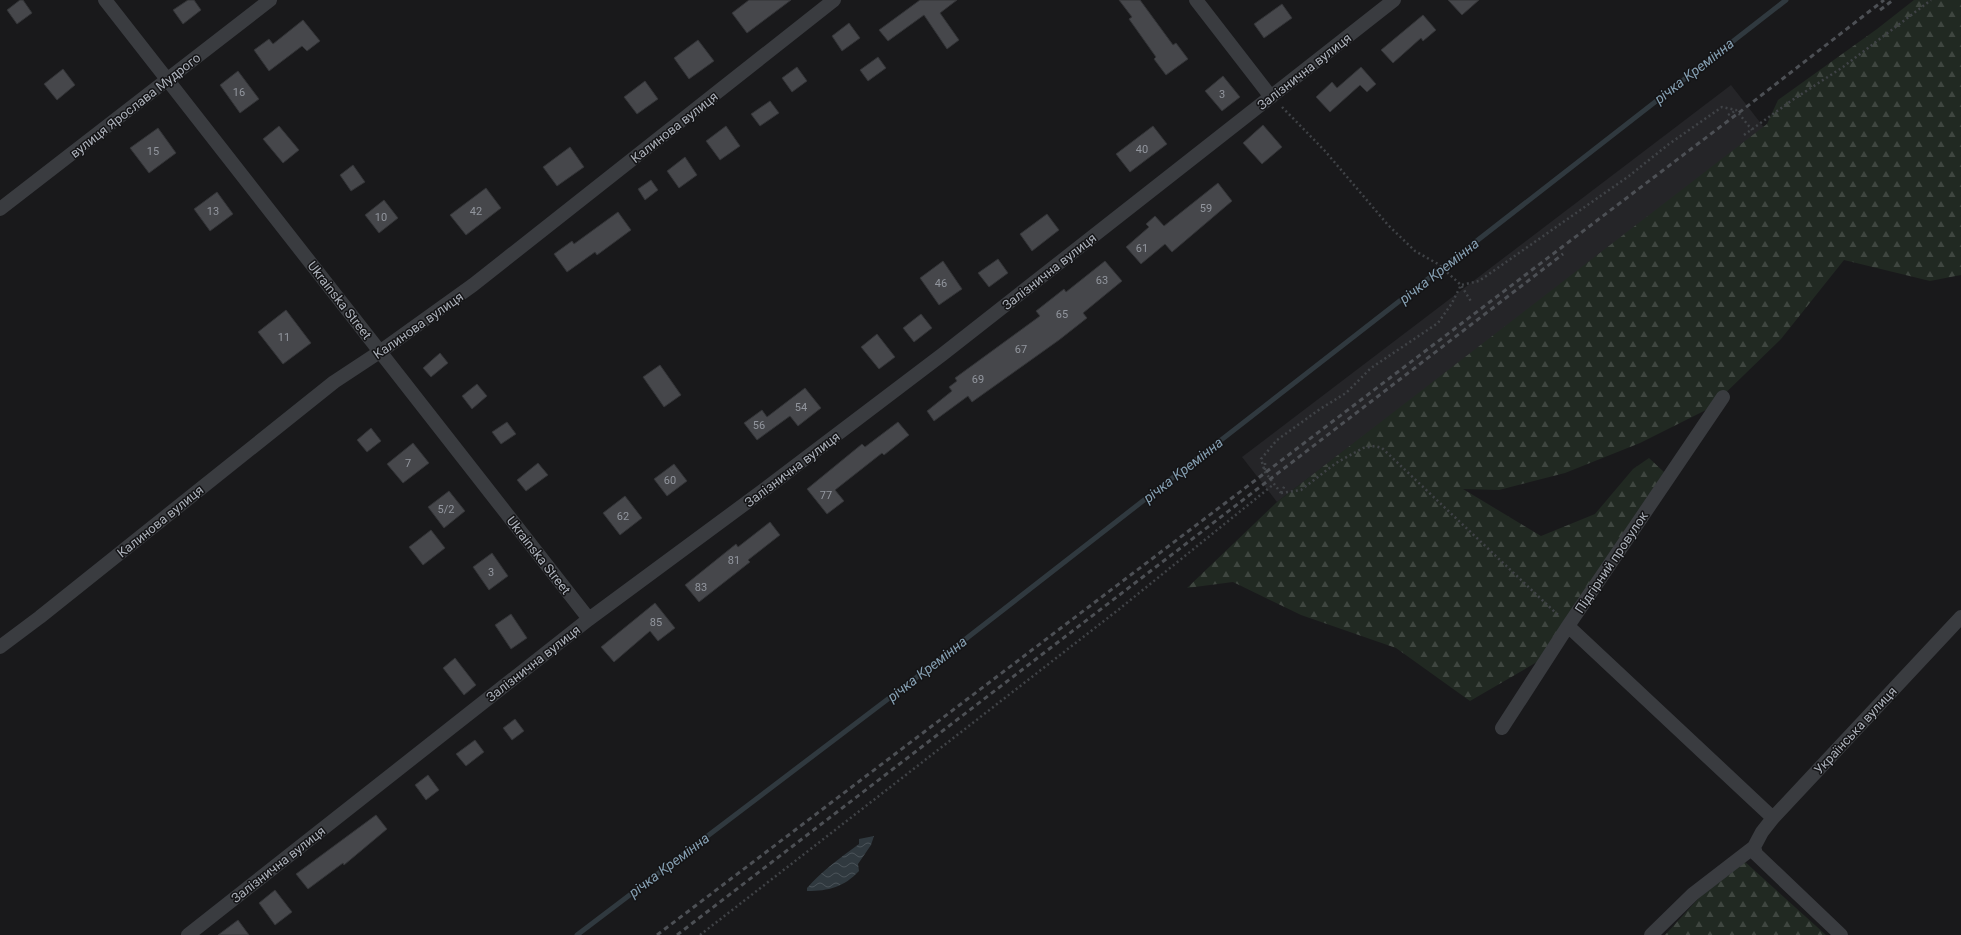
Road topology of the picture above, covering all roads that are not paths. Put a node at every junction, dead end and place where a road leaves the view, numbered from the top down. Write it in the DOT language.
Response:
graph roads {
  1 [pos="105,0"];
  2 [pos="270,0"];
  3 [pos="834,0"];
  4 [pos="1196,0"];
  5 [pos="1394,0"];
  6 [pos="167,80"];
  7 [pos="1271,97"];
  8 [pos="0,209"];
  9 [pos="381,351"];
  10 [pos="1723,397"];
  11 [pos="1961,616"];
  12 [pos="589,619"];
  13 [pos="1568,626"];
  14 [pos="0,647"];
  15 [pos="1502,728"];
  16 [pos="1773,818"];
  17 [pos="1755,851"];
  18 [pos="188,935"];
  19 [pos="1651,935"];
  20 [pos="1841,935"];
  1 -- 6 [label="street, Ukrainska Street"];
  2 -- 6 [label="street, вулиця Ярослава Мудрого"];
  3 -- 9 [label="street, Калинова вулиця"];
  4 -- 7 [label="street"];
  5 -- 7 [label="street, Залізнична вулиця"];
  6 -- 8 [label="street, вулиця Ярослава Мудрого"];
  6 -- 9 [label="street, Ukrainska Street"];
  7 -- 12 [label="street, Залізнична вулиця"];
  9 -- 12 [label="street, Ukrainska Street"];
  9 -- 14 [label="street, Калинова вулиця"];
  10 -- 13 [label="street, Підгірний провулок"];
  11 -- 16 [label="street, Українська вулиця"];
  12 -- 18 [label="street, Залізнична вулиця"];
  13 -- 15 [label="street, Підгірний провулок"];
  13 -- 16 [label="street"];
  16 -- 17 [label="street, Українська вулиця"];
  17 -- 19 [label="street, Українська вулиця"];
  17 -- 20 [label="street"];
}
